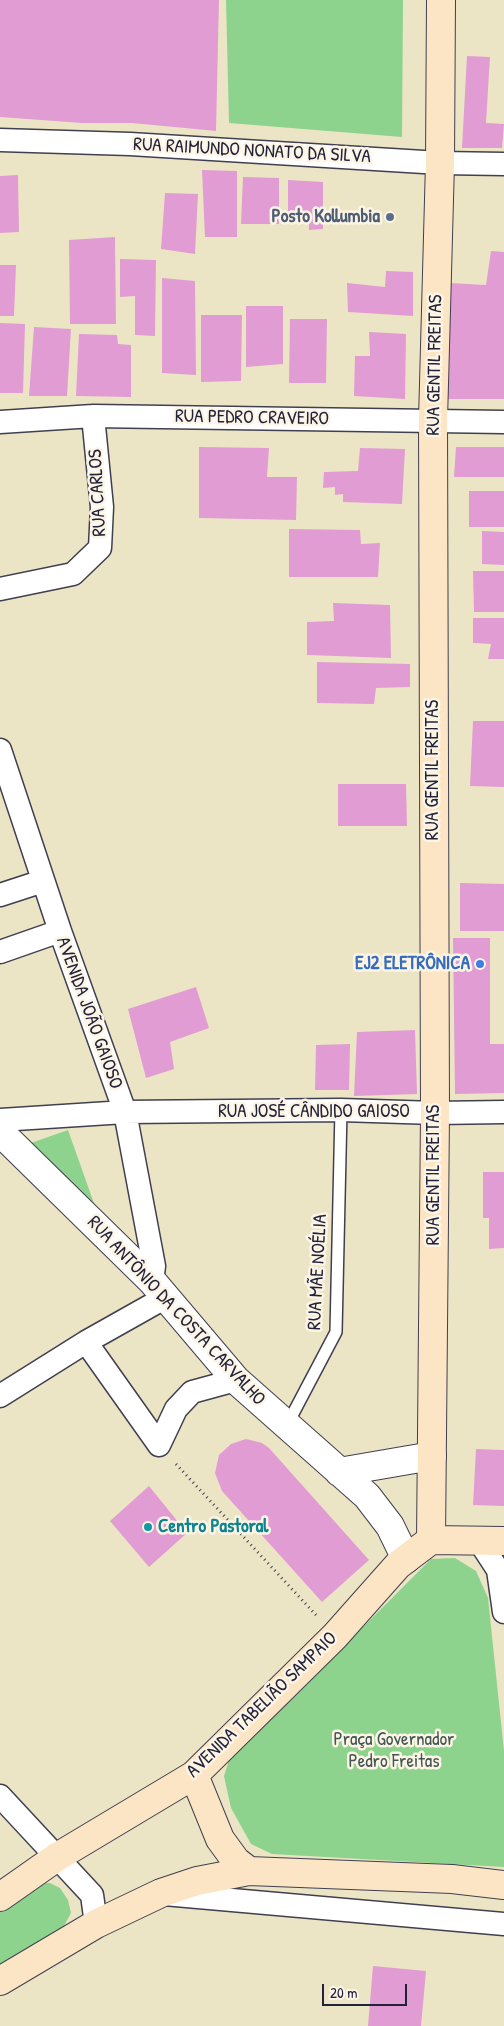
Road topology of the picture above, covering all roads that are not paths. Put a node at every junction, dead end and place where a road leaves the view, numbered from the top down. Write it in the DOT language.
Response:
graph roads {
  1 [pos="441,0"];
  2 [pos="0,140"];
  3 [pos="440,163"];
  4 [pos="504,164"];
  5 [pos="93,416"];
  6 [pos="433,420"];
  7 [pos="0,422"];
  8 [pos="504,422"];
  9 [pos="0,589"];
  10 [pos="0,750"];
  11 [pos="42,880"];
  12 [pos="0,895"];
  13 [pos="60,931"];
  14 [pos="0,952"];
  15 [pos="340,1110"];
  16 [pos="125,1112"];
  17 [pos="504,1112"];
  18 [pos="435,1113"];
  19 [pos="0,1120"];
  20 [pos="0,1132"];
  21 [pos="159,1289"];
  22 [pos="86,1342"];
  23 [pos="236,1380"];
  24 [pos="0,1396"];
  25 [pos="288,1425"];
  26 [pos="432,1456"];
  27 [pos="339,1472"];
  28 [pos="431,1540"];
  29 [pos="491,1541"];
  30 [pos="406,1559"];
  31 [pos="504,1612"];
  32 [pos="194,1775"];
  33 [pos="0,1796"];
  34 [pos="56,1857"];
  35 [pos="249,1871"];
  36 [pos="504,1885"];
  37 [pos="161,1893"];
  38 [pos="0,1897"];
  39 [pos="96,1924"];
  40 [pos="504,1924"];
  41 [pos="0,1981"];
  1 -- 3 [label="main road, RUA GENTIL FREITAS"];
  2 -- 3 [label="street, RUA RAIMUNDO NONATO DA SILVA"];
  3 -- 4 [label="street, RUA RAIMUNDO NONATO DA SILVA"];
  3 -- 6 [label="main road, RUA GENTIL FREITAS"];
  5 -- 6 [label="street, RUA PEDRO CRAVEIRO"];
  5 -- 7 [label="street, RUA PEDRO CRAVEIRO"];
  5 -- 9 [label="street, RUA CARLOS"];
  6 -- 8 [label="street, RUA PEDRO CRAVEIRO"];
  6 -- 18 [label="main road, RUA GENTIL FREITAS"];
  10 -- 11 [label="street, AVENIDA JOÃO GAIOSO"];
  11 -- 12 [label="street"];
  11 -- 13 [label="street, AVENIDA JOÃO GAIOSO"];
  13 -- 14 [label="street"];
  13 -- 16 [label="street, AVENIDA JOÃO GAIOSO"];
  15 -- 16 [label="street, RUA JOSÉ CÂNDIDO GAIOSO"];
  15 -- 18 [label="street, RUA JOSÉ CÂNDIDO GAIOSO"];
  15 -- 25 [label="lane, RUA MÃE NOÉLIA"];
  16 -- 19 [label="street, RUA JOSÉ CÂNDIDO GAIOSO"];
  16 -- 21 [label="street, AVENIDA JOÃO GAIOSO"];
  17 -- 18 [label="street, RUA JOSÉ CÂNDIDO GAIOSO"];
  18 -- 26 [label="main road, RUA GENTIL FREITAS"];
  20 -- 21 [label="street, RUA ANTÔNIO DA COSTA CARVALHO"];
  21 -- 22 [label="street"];
  21 -- 23 [label="street, RUA ANTÔNIO DA COSTA CARVALHO"];
  22 -- 23 [label="street"];
  22 -- 24 [label="street"];
  23 -- 25 [label="street, RUA ANTÔNIO DA COSTA CARVALHO"];
  25 -- 27 [label="street, RUA ANTÔNIO DA COSTA CARVALHO"];
  26 -- 27 [label="street"];
  26 -- 28 [label="main road, RUA GENTIL FREITAS"];
  27 -- 30 [label="street, RUA ANTÔNIO DA COSTA CARVALHO"];
  28 -- 29 [label="main road"];
  28 -- 30 [label="main road, AVENIDA TABELIÃO SAMPAIO"];
  29 -- 31 [label="street"];
  30 -- 32 [label="main road, AVENIDA TABELIÃO SAMPAIO"];
  32 -- 34 [label="main road, AVENIDA TABELIÃO SAMPAIO"];
  32 -- 35 [label="main road"];
  33 -- 34 [label="street"];
  34 -- 38 [label="main road, AVENIDA TABELIÃO SAMPAIO"];
  34 -- 39 [label="street"];
  35 -- 36 [label="main road"];
  35 -- 37 [label="main road"];
  37 -- 39 [label="main road"];
  37 -- 40 [label="street"];
  39 -- 41 [label="main road"];
}
